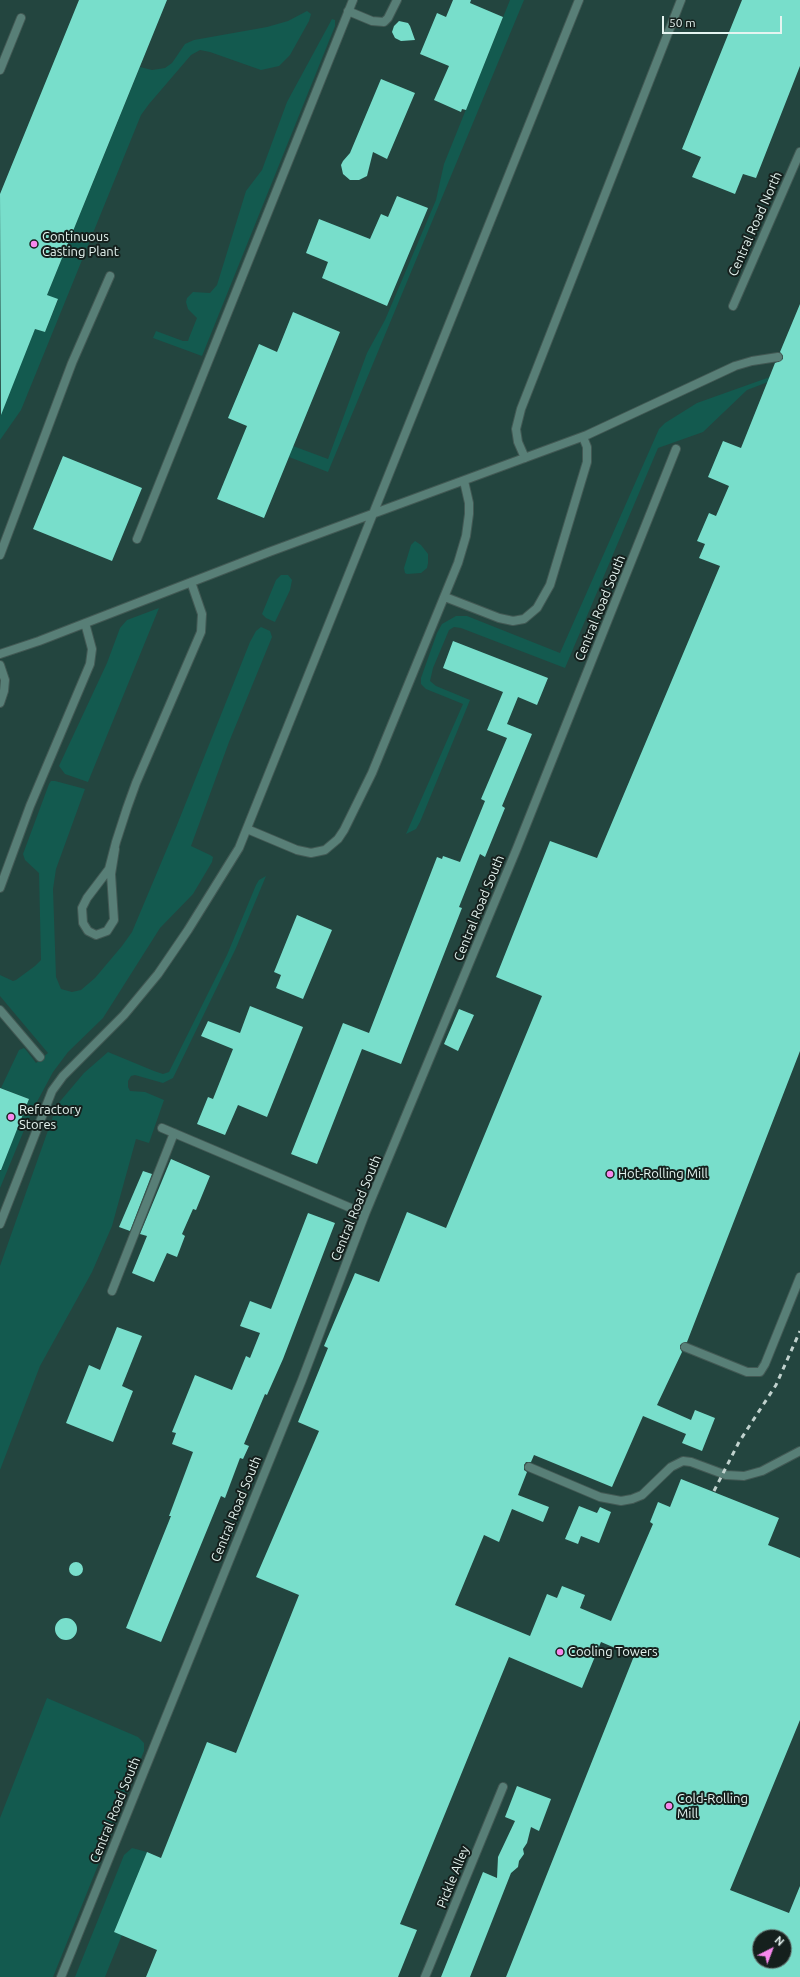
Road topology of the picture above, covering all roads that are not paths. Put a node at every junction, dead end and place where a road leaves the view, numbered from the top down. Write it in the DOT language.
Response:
graph roads {
  1 [pos="353,0"];
  2 [pos="397,0"];
  3 [pos="579,0"];
  4 [pos="681,0"];
  5 [pos="348,11"];
  6 [pos="21,18"];
  7 [pos="0,70"];
  8 [pos="800,152"];
  9 [pos="110,276"];
  10 [pos="733,306"];
  11 [pos="778,356"];
  12 [pos="583,437"];
  13 [pos="676,449"];
  14 [pos="526,458"];
  15 [pos="464,481"];
  16 [pos="372,514"];
  17 [pos="137,539"];
  18 [pos="0,555"];
  19 [pos="191,582"];
  20 [pos="445,596"];
  21 [pos="86,623"];
  22 [pos="0,654"];
  23 [pos="0,665"];
  24 [pos="0,703"];
  25 [pos="247,829"];
  26 [pos="115,849"];
  27 [pos="0,888"];
  28 [pos="0,1010"];
  29 [pos="40,1057"];
  30 [pos="162,1128"];
  31 [pos="174,1133"];
  32 [pos="365,1214"];
  33 [pos="0,1224"];
  34 [pos="800,1277"];
  35 [pos="112,1291"];
  36 [pos="685,1347"];
  37 [pos="800,1451"];
  38 [pos="529,1467"];
  39 [pos="503,1787"];
  40 [pos="61,1977"];
  41 [pos="425,1977"];
  1 -- 5 [label="lane"];
  2 -- 5 [label="lane"];
  3 -- 16 [label="lane"];
  4 -- 14 [label="lane"];
  5 -- 17 [label="lane"];
  6 -- 7 [label="lane"];
  8 -- 10 [label="lane, Central Road North"];
  9 -- 18 [label="lane"];
  11 -- 12 [label="lane"];
  12 -- 14 [label="lane"];
  12 -- 20 [label="lane"];
  13 -- 32 [label="lane, Central Road South"];
  14 -- 15 [label="lane"];
  15 -- 16 [label="lane"];
  15 -- 20 [label="lane"];
  16 -- 19 [label="lane"];
  16 -- 25 [label="lane"];
  19 -- 21 [label="lane"];
  19 -- 26 [label="lane"];
  20 -- 25 [label="lane"];
  21 -- 22 [label="lane"];
  21 -- 27 [label="lane"];
  23 -- 24 [label="lane"];
  25 -- 33 [label="lane"];
  26 -- 26 [label="lane"];
  28 -- 29 [label="lane"];
  30 -- 31 [label="lane"];
  31 -- 32 [label="lane"];
  31 -- 35 [label="lane"];
  32 -- 40 [label="lane, Central Road South"];
  34 -- 36 [label="lane"];
  37 -- 38 [label="lane"];
  39 -- 41 [label="lane, Pickle Alley"];
}
